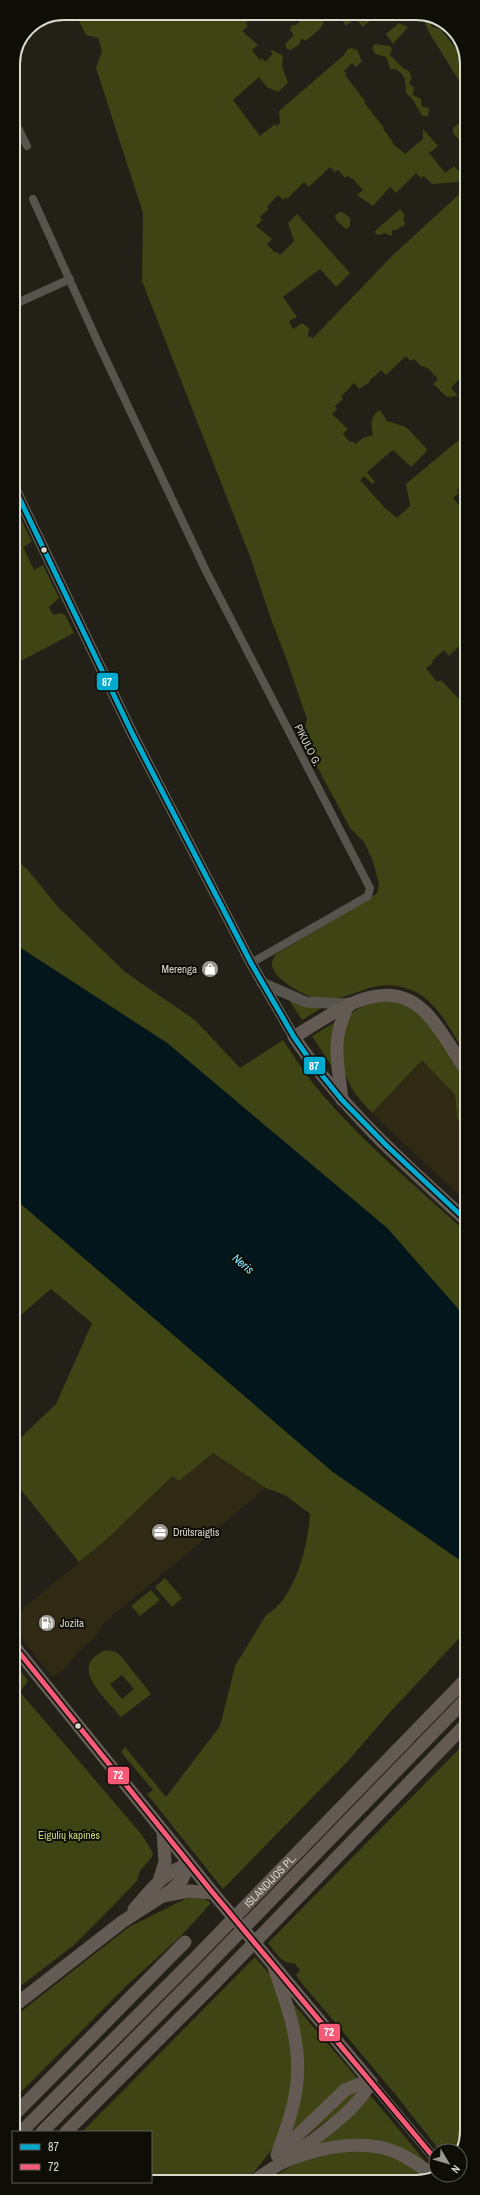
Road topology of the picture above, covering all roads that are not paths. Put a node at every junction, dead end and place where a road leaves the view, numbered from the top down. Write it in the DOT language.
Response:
graph roads {
  1 [pos="20,132"];
  2 [pos="27,146"];
  3 [pos="33,199"];
  4 [pos="70,279"];
  5 [pos="20,302"];
  6 [pos="20,500"];
  7 [pos="251,963"];
  8 [pos="262,983"];
  9 [pos="349,1004"];
  10 [pos="294,1037"];
  11 [pos="460,1063"];
  12 [pos="342,1100"];
  13 [pos="460,1214"];
  14 [pos="20,1653"];
  15 [pos="460,1685"];
  16 [pos="460,1705"];
  17 [pos="460,1730"];
  18 [pos="163,1832"];
  19 [pos="189,1864"];
  20 [pos="160,1881"];
  21 [pos="213,1893"];
  22 [pos="162,1897"];
  23 [pos="122,1922"];
  24 [pos="185,1942"];
  25 [pos="272,1965"];
  26 [pos="20,2001"];
  27 [pos="371,2082"];
  28 [pos="20,2109"];
  29 [pos="22,2131"];
  30 [pos="43,2131"];
  31 [pos="67,2131"];
  32 [pos="428,2150"];
  33 [pos="282,2158"];
  34 [pos="428,2172"];
  35 [pos="262,2175"];
  1 -- 2 [label="street"];
  3 -- 4 [label="street, PIKULO G."];
  4 -- 5 [label="street"];
  4 -- 7 [label="street, PIKULO G."];
  6 -- 7 [label="main road"];
  7 -- 8 [label="main road"];
  8 -- 9 [label="main road"];
  8 -- 10 [label="main road"];
  9 -- 10 [label="highway"];
  9 -- 11 [label="highway"];
  9 -- 12 [label="highway"];
  10 -- 12 [label="main road"];
  12 -- 13 [label="main road"];
  14 -- 18 [label="main road"];
  15 -- 29 [label="highway, ISLANDIJOS PL."];
  16 -- 30 [label="highway, ISLANDIJOS PL."];
  17 -- 31 [label="highway"];
  18 -- 19 [label="main road"];
  18 -- 20 [label="highway"];
  19 -- 20 [label="highway"];
  19 -- 21 [label="main road"];
  19 -- 22 [label="highway"];
  20 -- 23 [label="highway"];
  21 -- 22 [label="highway"];
  21 -- 25 [label="main road"];
  22 -- 23 [label="highway"];
  23 -- 26 [label="highway"];
  24 -- 28 [label="highway"];
  25 -- 27 [label="main road"];
  25 -- 33 [label="highway"];
  27 -- 32 [label="street"];
  27 -- 33 [label="highway"];
  33 -- 34 [label="highway"];
  33 -- 35 [label="highway"];
}
